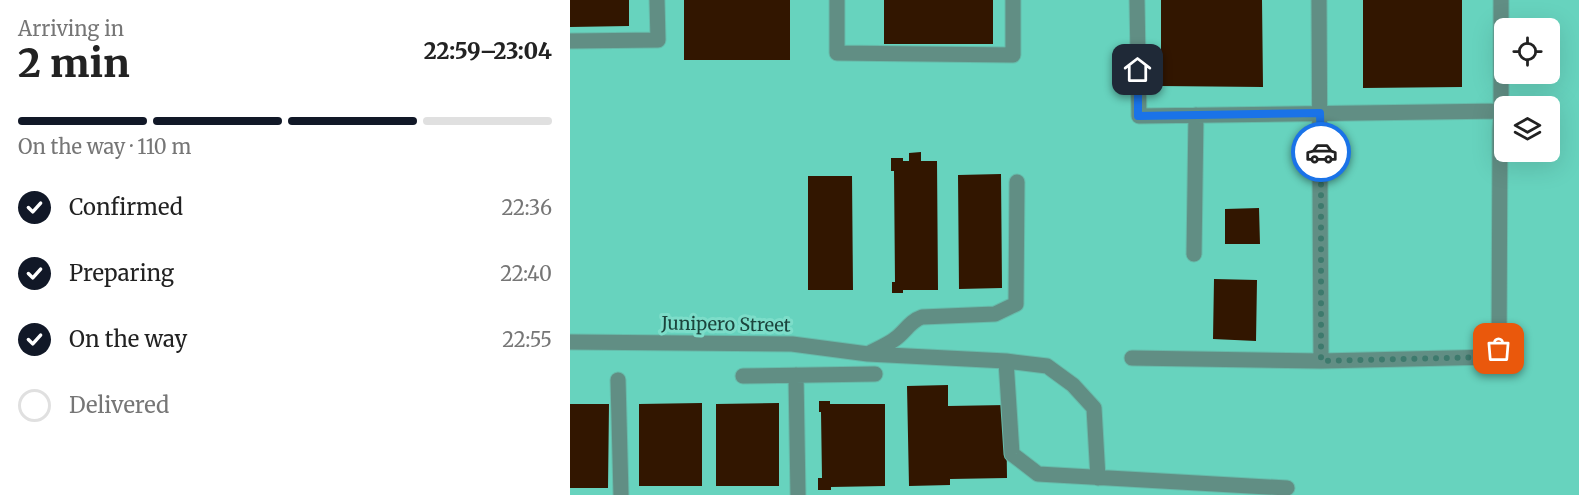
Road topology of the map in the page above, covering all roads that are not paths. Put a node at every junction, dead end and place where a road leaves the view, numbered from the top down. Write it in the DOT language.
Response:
graph roads {
  1 [pos="657,0"];
  2 [pos="837,0"];
  3 [pos="1013,0"];
  4 [pos="1137,0"];
  5 [pos="1319,0"];
  6 [pos="1501,0"];
  7 [pos="570,41"];
  8 [pos="1501,96"];
  9 [pos="1494,111"];
  10 [pos="1320,113"];
  11 [pos="1196,115"];
  12 [pos="1500,162"];
  13 [pos="1017,182"];
  14 [pos="1194,255"];
  15 [pos="570,342"];
  16 [pos="875,354"];
  17 [pos="1132,358"];
  18 [pos="1006,361"];
  19 [pos="1321,361"];
  20 [pos="875,374"];
  21 [pos="795,375"];
  22 [pos="743,376"];
  23 [pos="618,380"];
  24 [pos="1098,478"];
  25 [pos="1287,488"];
  26 [pos="621,495"];
  27 [pos="798,495"];
  1 -- 7 [label="street"];
  2 -- 3 [label="street"];
  4 -- 11 [label="street"];
  5 -- 10 [label="street"];
  6 -- 8 [label="street"];
  9 -- 10 [label="street"];
  10 -- 11 [label="street"];
  10 -- 19 [label="street"];
  11 -- 14 [label="street"];
  12 -- 19 [label="street"];
  13 -- 16 [label="street"];
  15 -- 16 [label="street, Junipero Street"];
  16 -- 18 [label="street, Junipero Street"];
  17 -- 19 [label="street"];
  18 -- 24 [label="street, Junipero Street"];
  18 -- 24 [label="street"];
  20 -- 21 [label="street"];
  21 -- 22 [label="street"];
  21 -- 27 [label="street"];
  23 -- 26 [label="street"];
  24 -- 25 [label="street"];
}
